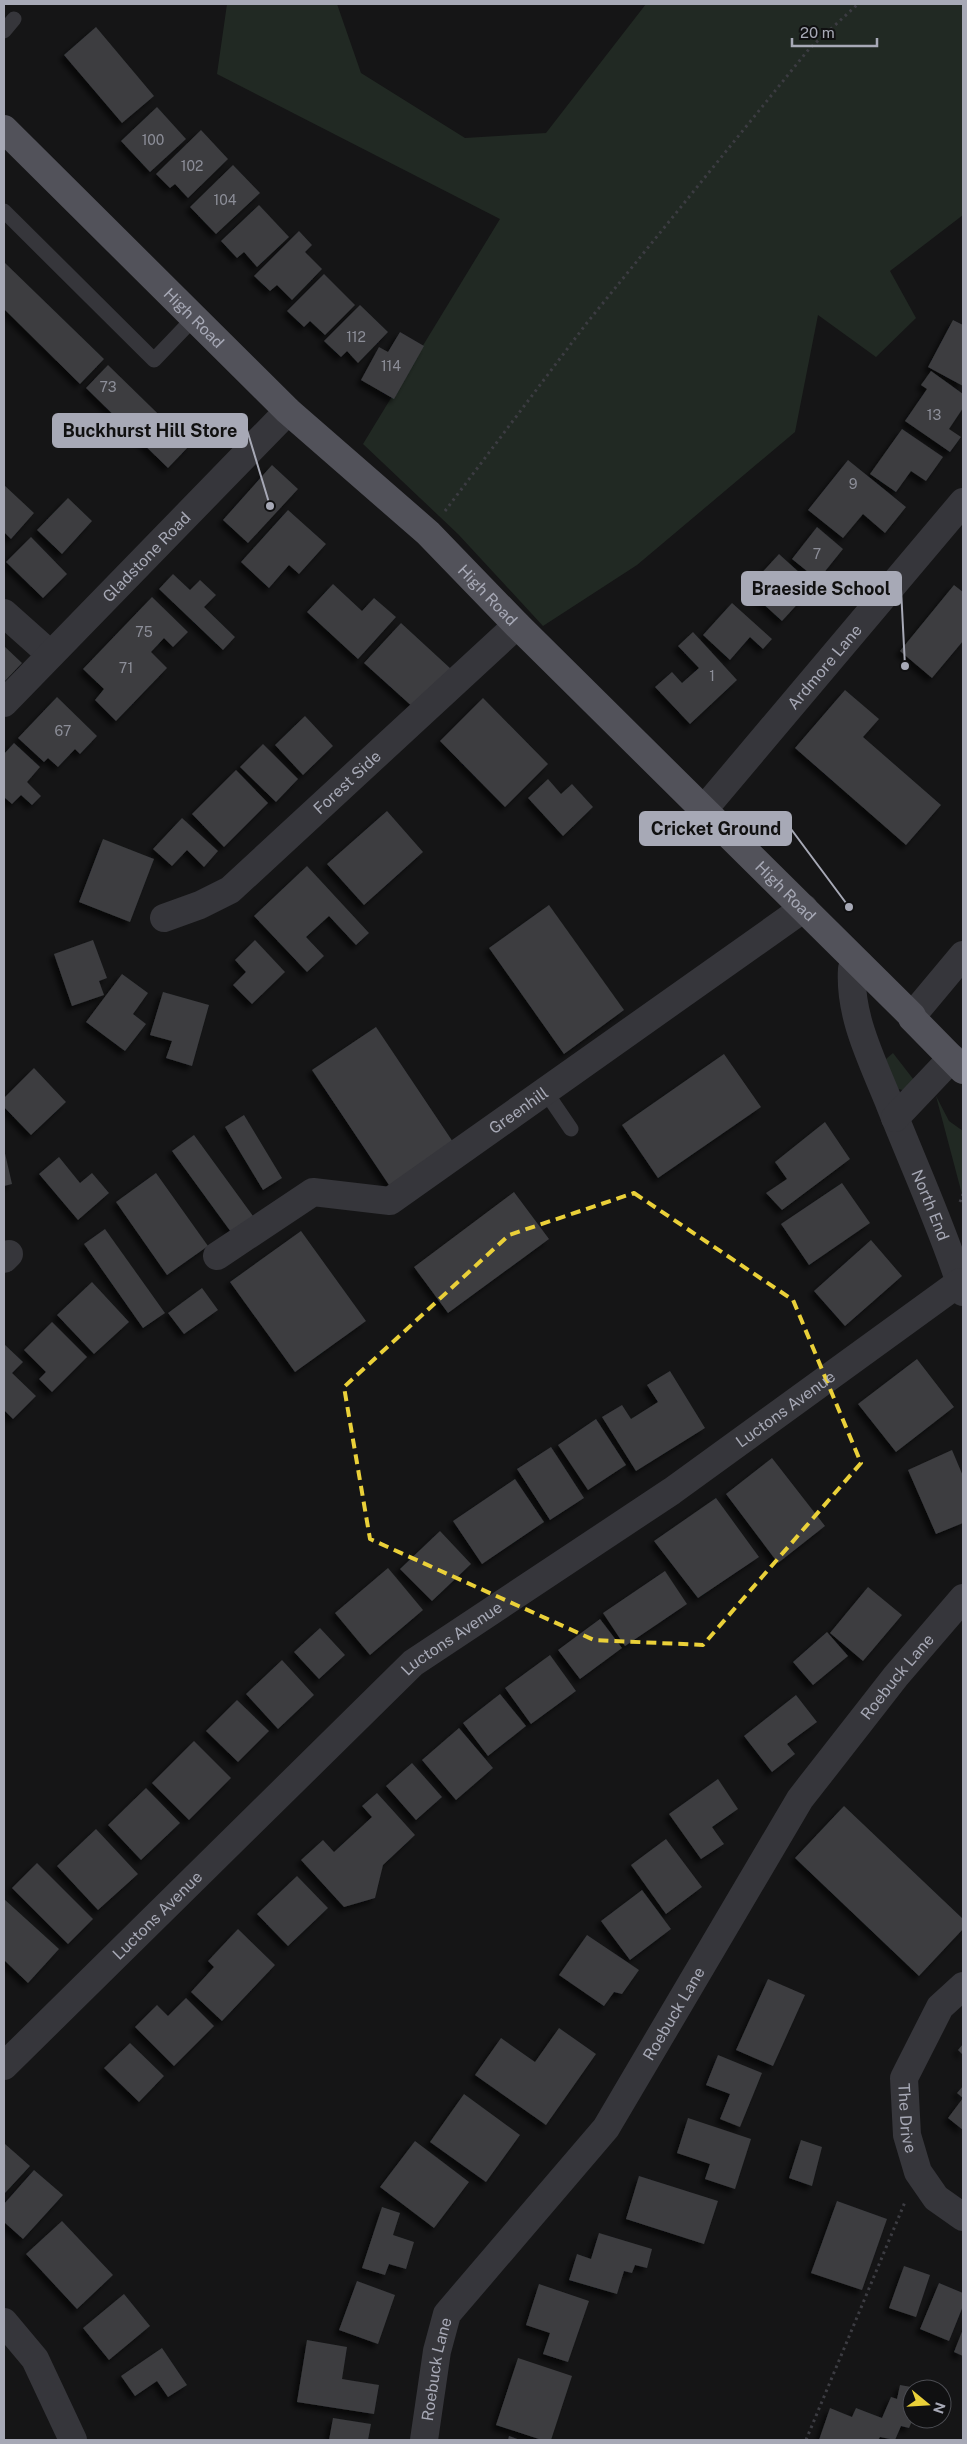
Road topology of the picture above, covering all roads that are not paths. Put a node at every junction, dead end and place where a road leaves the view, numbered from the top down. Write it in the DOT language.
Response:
graph roads {
  1 [pos="14,19"];
  2 [pos="4,31"];
  3 [pos="4,129"];
  4 [pos="4,211"];
  5 [pos="194,318"];
  6 [pos="288,411"];
  7 [pos="963,502"];
  8 [pos="4,613"];
  9 [pos="517,625"];
  10 [pos="50,654"];
  11 [pos="4,703"];
  12 [pos="705,808"];
  13 [pos="804,908"];
  14 [pos="164,918"];
  15 [pos="963,955"];
  16 [pos="859,964"];
  17 [pos="912,1016"];
  18 [pos="958,1064"];
  19 [pos="545,1091"];
  20 [pos="895,1118"];
  21 [pos="571,1130"];
  22 [pos="217,1256"];
  23 [pos="962,1287"];
  24 [pos="963,1598"];
  25 [pos="963,1986"];
  26 [pos="4,2066"];
  27 [pos="963,2217"];
  28 [pos="4,2322"];
  29 [pos="73,2440"];
  30 [pos="424,2440"];
  1 -- 2 [label="lane"];
  3 -- 5 [label="main road, High Road"];
  4 -- 5 [label="lane"];
  5 -- 6 [label="main road, High Road"];
  6 -- 9 [label="main road, High Road"];
  6 -- 10 [label="street, Gladstone Road"];
  7 -- 12 [label="street, Ardmore Lane"];
  8 -- 10 [label="street"];
  9 -- 12 [label="main road, High Road"];
  9 -- 14 [label="street, Forest Side"];
  10 -- 11 [label="street, Gladstone Road"];
  12 -- 13 [label="main road, High Road"];
  13 -- 16 [label="main road, High Road"];
  13 -- 19 [label="street, Greenhill"];
  15 -- 17 [label="street"];
  16 -- 17 [label="main road, High Road"];
  16 -- 20 [label="street, North End"];
  17 -- 18 [label="main road, High Road"];
  18 -- 20 [label="street"];
  19 -- 21 [label="lane"];
  19 -- 22 [label="street, Greenhill"];
  20 -- 23 [label="street, North End"];
  23 -- 26 [label="street, Luctons Avenue"];
  24 -- 30 [label="street, Roebuck Lane"];
  25 -- 27 [label="street, The Drive"];
  28 -- 29 [label="street"];
}
